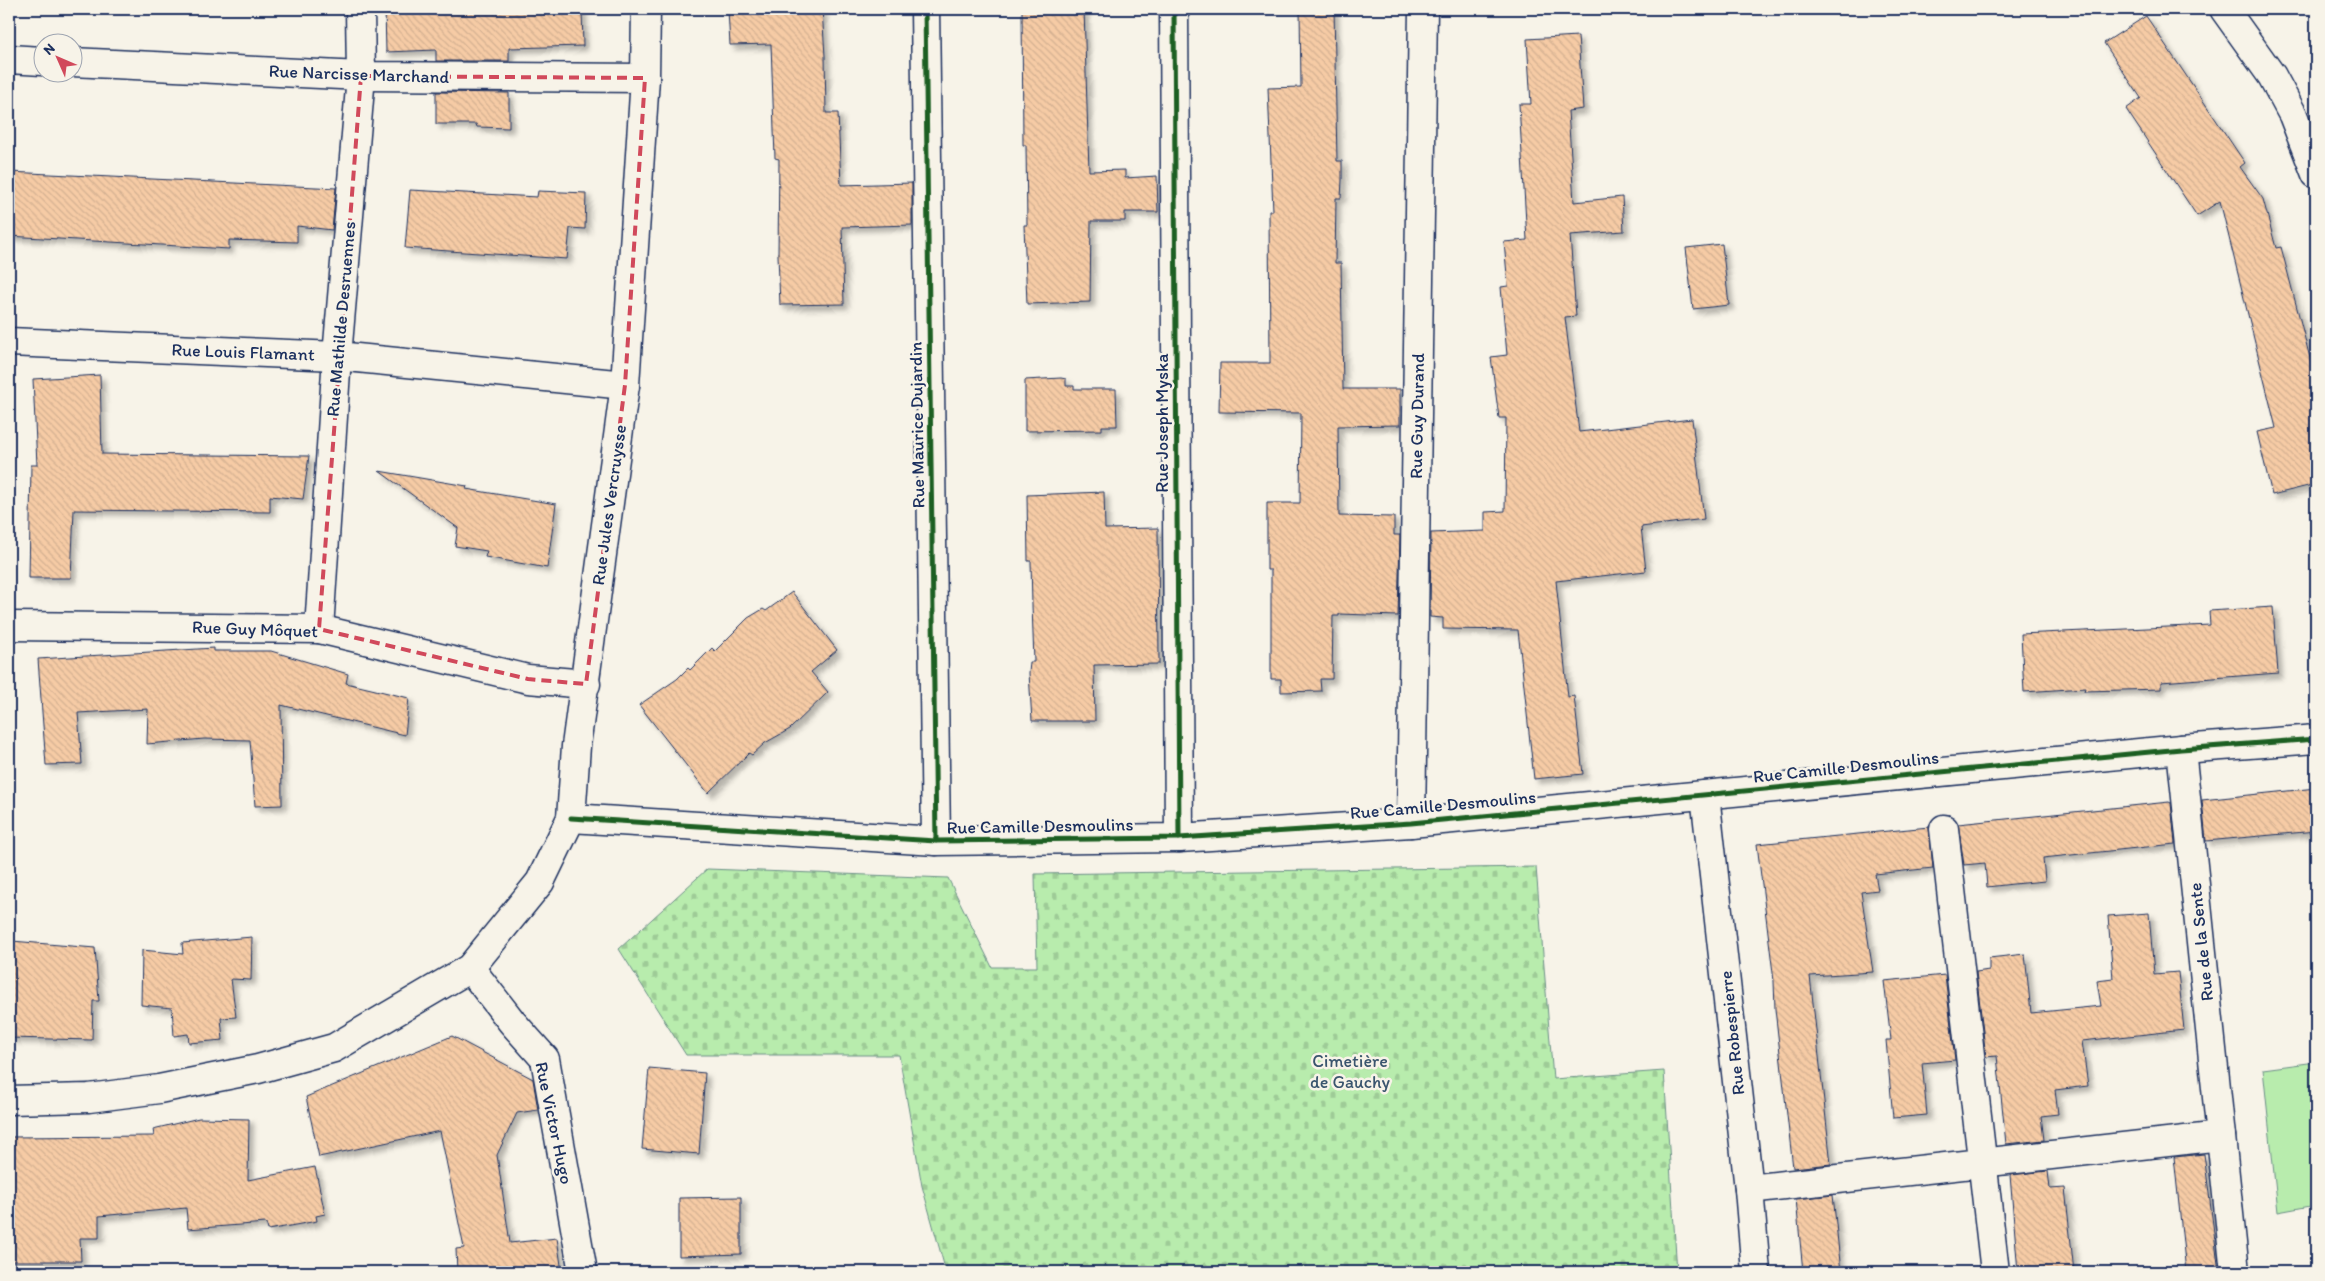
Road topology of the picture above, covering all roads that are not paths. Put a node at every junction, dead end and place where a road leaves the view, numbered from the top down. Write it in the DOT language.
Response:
graph roads {
  1 [pos="360,9"];
  2 [pos="646,9"];
  3 [pos="925,9"];
  4 [pos="1174,9"];
  5 [pos="1423,9"];
  6 [pos="2224,9"];
  7 [pos="9,59"];
  8 [pos="32,60"];
  9 [pos="82,62"];
  10 [pos="361,76"];
  11 [pos="645,78"];
  12 [pos="2316,174"];
  13 [pos="9,342"];
  14 [pos="337,356"];
  15 [pos="625,385"];
  16 [pos="9,626"];
  17 [pos="318,629"];
  18 [pos="586,684"];
  19 [pos="2316,739"];
  20 [pos="2181,749"];
  21 [pos="1705,795"];
  22 [pos="570,818"];
  23 [pos="1411,823"];
  24 [pos="1944,829"];
  25 [pos="1179,838"];
  26 [pos="936,841"];
  27 [pos="470,968"];
  28 [pos="9,1100"];
  29 [pos="2221,1136"];
  30 [pos="1982,1163"];
  31 [pos="1749,1189"];
  32 [pos="583,1272"];
  33 [pos="1756,1272"];
  34 [pos="1995,1272"];
  35 [pos="2235,1272"];
  1 -- 10 [label="street, Rue Mathilde Desruennes"];
  2 -- 11 [label="street, Rue Jules Vercruysse"];
  3 -- 26 [label="street, Rue Maurice Dujardin"];
  4 -- 25 [label="street, Rue Joseph Myska"];
  5 -- 23 [label="street, Rue Guy Durand"];
  6 -- 12 [label="street"];
  7 -- 8 [label="street"];
  9 -- 10 [label="street, Rue Narcisse Marchand"];
  10 -- 11 [label="street, Rue Narcisse Marchand"];
  10 -- 14 [label="street, Rue Mathilde Desruennes"];
  11 -- 15 [label="street, Rue Jules Vercruysse"];
  13 -- 14 [label="street, Rue Louis Flamant"];
  14 -- 15 [label="street, Rue Louis Flamant"];
  14 -- 17 [label="street, Rue Mathilde Desruennes"];
  15 -- 18 [label="street, Rue Jules Vercruysse"];
  16 -- 17 [label="street, Rue Guy Môquet"];
  17 -- 18 [label="street, Rue Guy Môquet"];
  18 -- 22 [label="street, Rue Jules Vercruysse"];
  19 -- 20 [label="street, Rue Camille Desmoulins"];
  20 -- 21 [label="street, Rue Camille Desmoulins"];
  20 -- 29 [label="street, Rue de la Sente"];
  21 -- 23 [label="street, Rue Camille Desmoulins"];
  21 -- 31 [label="street, Rue Robespierre"];
  22 -- 26 [label="street, Rue Camille Desmoulins"];
  22 -- 27 [label="street, Rue Jules Vercruysse"];
  23 -- 25 [label="street, Rue Camille Desmoulins"];
  24 -- 30 [label="street"];
  25 -- 26 [label="street, Rue Camille Desmoulins"];
  27 -- 28 [label="street"];
  27 -- 32 [label="street, Rue Victor Hugo"];
  29 -- 30 [label="street"];
  29 -- 35 [label="street, Rue de la Sente"];
  30 -- 31 [label="street"];
  30 -- 34 [label="street"];
  31 -- 33 [label="street, Rue Robespierre"];
}
